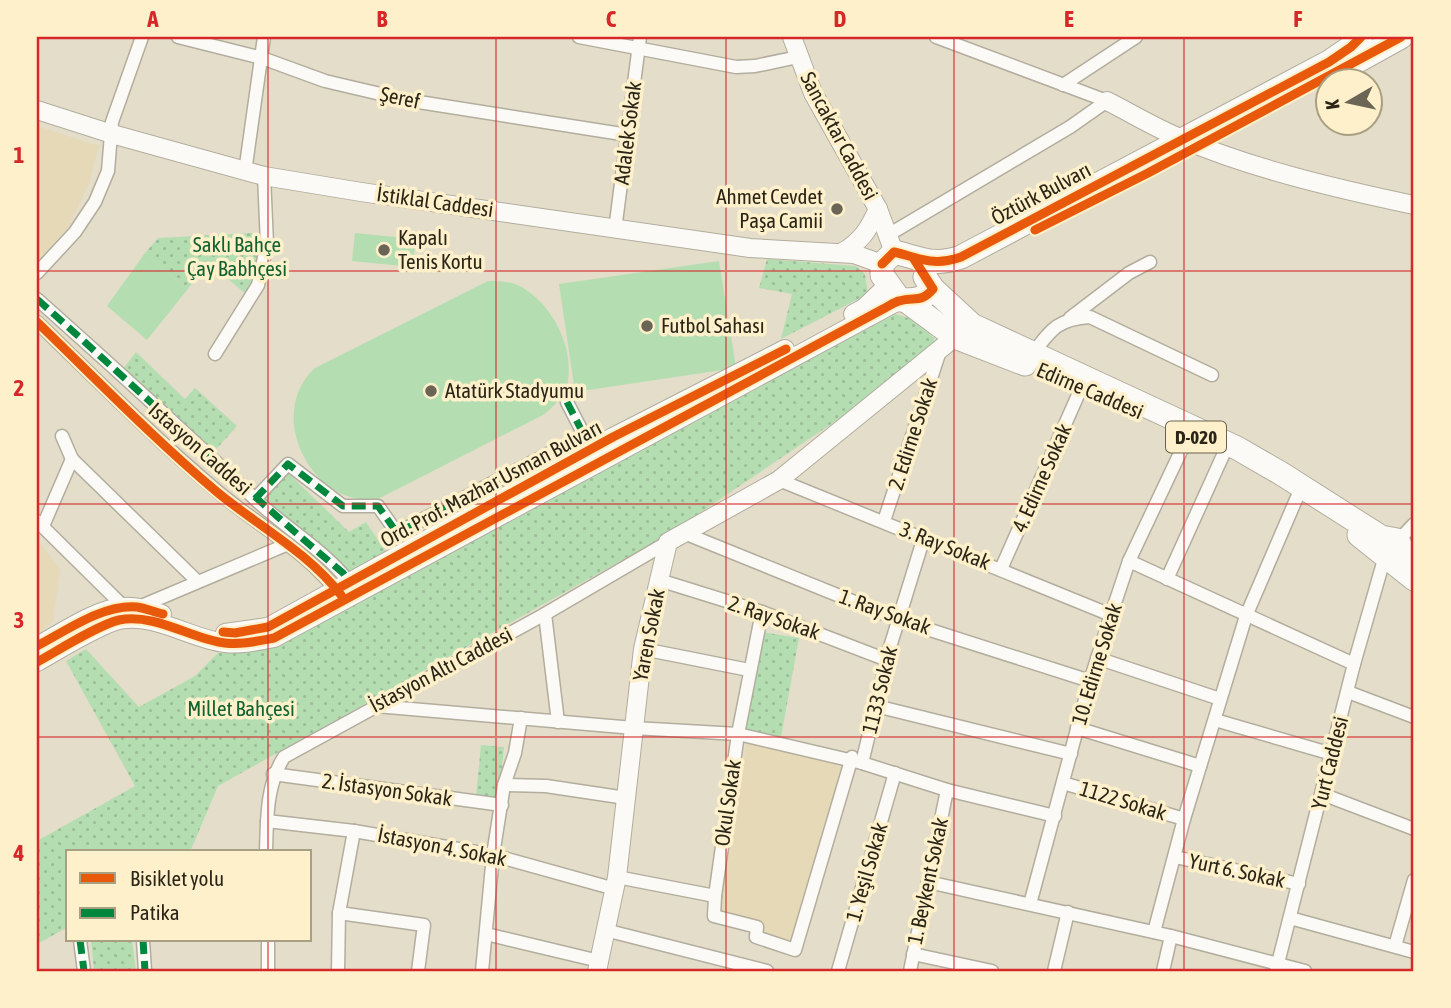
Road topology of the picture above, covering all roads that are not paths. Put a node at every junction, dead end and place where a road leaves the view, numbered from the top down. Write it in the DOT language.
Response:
graph roads {
  1 [pos="142,37"];
  2 [pos="178,37"];
  3 [pos="264,37"];
  4 [pos="579,37"];
  5 [pos="792,37"];
  6 [pos="936,37"];
  7 [pos="1136,37"];
  8 [pos="1361,37"];
  9 [pos="1401,37"];
  10 [pos="639,43"];
  11 [pos="798,57"];
  12 [pos="262,58"];
  13 [pos="1063,85"];
  14 [pos="1107,101"];
  15 [pos="37,110"];
  16 [pos="112,134"];
  17 [pos="628,135"];
  18 [pos="1191,142"];
  19 [pos="245,172"];
  20 [pos="264,176"];
  21 [pos="1414,205"];
  22 [pos="878,209"];
  23 [pos="615,230"];
  24 [pos="841,253"];
  25 [pos="1150,262"];
  26 [pos="895,267"];
  27 [pos="37,273"];
  28 [pos="938,289"];
  29 [pos="37,299"];
  30 [pos="1069,318"];
  31 [pos="37,322"];
  32 [pos="948,342"];
  33 [pos="1034,352"];
  34 [pos="215,354"];
  35 [pos="1212,375"];
  36 [pos="1082,386"];
  37 [pos="567,402"];
  38 [pos="1189,434"];
  39 [pos="62,436"];
  40 [pos="1224,453"];
  41 [pos="72,458"];
  42 [pos="779,480"];
  43 [pos="1298,495"];
  44 [pos="255,499"];
  45 [pos="884,521"];
  46 [pos="40,524"];
  47 [pos="1414,524"];
  48 [pos="684,533"];
  49 [pos="924,537"];
  50 [pos="668,542"];
  51 [pos="288,544"];
  52 [pos="1394,550"];
  53 [pos="1129,561"];
  54 [pos="1001,569"];
  55 [pos="1167,579"];
  56 [pos="1414,579"];
  57 [pos="659,580"];
  58 [pos="197,581"];
  59 [pos="346,590"];
  60 [pos="127,611"];
  61 [pos="762,612"];
  62 [pos="545,614"];
  63 [pos="1111,615"];
  64 [pos="1246,615"];
  65 [pos="899,620"];
  66 [pos="37,646"];
  67 [pos="643,649"];
  68 [pos="1097,658"];
  69 [pos="887,660"];
  70 [pos="37,662"];
  71 [pos="1354,664"];
  72 [pos="749,670"];
  73 [pos="1090,681"];
  74 [pos="1348,692"];
  75 [pos="1220,699"];
  76 [pos="376,706"];
  77 [pos="876,706"];
  78 [pos="521,718"];
  79 [pos="1414,718"];
  80 [pos="1215,720"];
  81 [pos="558,722"];
  82 [pos="634,728"];
  83 [pos="1077,728"];
  84 [pos="738,734"];
  85 [pos="1071,754"];
  86 [pos="1332,754"];
  87 [pos="855,760"];
  88 [pos="1200,766"];
  89 [pos="895,773"];
  90 [pos="273,774"];
  91 [pos="1063,783"];
  92 [pos="504,785"];
  93 [pos="947,790"];
  94 [pos="1322,794"];
  95 [pos="626,798"];
  96 [pos="502,805"];
  97 [pos="1055,816"];
  98 [pos="1184,819"];
  99 [pos="267,821"];
  100 [pos="1414,829"];
  101 [pos="354,831"];
  102 [pos="266,850"];
  103 [pos="494,855"];
  104 [pos="1175,857"];
  105 [pos="1414,880"];
  106 [pos="928,882"];
  107 [pos="616,883"];
  108 [pos="1299,884"];
  109 [pos="715,895"];
  110 [pos="1030,904"];
  111 [pos="1068,912"];
  112 [pos="339,913"];
  113 [pos="1290,918"];
  114 [pos="605,930"];
  115 [pos="1154,932"];
  116 [pos="486,934"];
  117 [pos="1171,936"];
  118 [pos="80,942"];
  119 [pos="143,942"];
  120 [pos="268,942"];
  121 [pos="1395,946"];
  122 [pos="1414,952"];
  123 [pos="913,954"];
  124 [pos="598,966"];
  125 [pos="1277,968"];
  126 [pos="84,971"];
  127 [pos="145,971"];
  128 [pos="268,971"];
  129 [pos="338,971"];
  130 [pos="418,971"];
  131 [pos="482,971"];
  132 [pos="767,971"];
  133 [pos="838,971"];
  134 [pos="910,971"];
  135 [pos="992,971"];
  136 [pos="1054,971"];
  137 [pos="1163,971"];
  138 [pos="1305,971"];
  1 -- 16 [label="street"];
  2 -- 12 [label="street, Şeref"];
  3 -- 12 [label="street"];
  4 -- 10 [label="street"];
  5 -- 11 [label="street, Sancaktar Caddesi"];
  6 -- 13 [label="street"];
  7 -- 13 [label="street"];
  8 -- 18 [label="highway, Öztürk Bulvarı"];
  9 -- 18 [label="highway, Öztürk Bulvarı"];
  10 -- 11 [label="street"];
  10 -- 17 [label="street, Adalek Sokak"];
  11 -- 22 [label="street, Sancaktar Caddesi"];
  12 -- 17 [label="street, Şeref"];
  12 -- 19 [label="street"];
  13 -- 14 [label="street"];
  14 -- 18 [label="street"];
  14 -- 26 [label="street"];
  15 -- 16 [label="street, İstiklal Caddesi"];
  16 -- 19 [label="street, İstiklal Caddesi"];
  16 -- 27 [label="street"];
  17 -- 23 [label="street, Adalek Sokak"];
  18 -- 21 [label="street"];
  18 -- 26 [label="highway, Öztürk Bulvarı"];
  18 -- 28 [label="highway, Öztürk Bulvarı"];
  19 -- 20 [label="street, İstiklal Caddesi"];
  20 -- 23 [label="street, İstiklal Caddesi"];
  20 -- 34 [label="street"];
  22 -- 24 [label="street"];
  22 -- 26 [label="street, Sancaktar Caddesi"];
  23 -- 24 [label="street, İstiklal Caddesi"];
  24 -- 26 [label="street, İstiklal Caddesi"];
  25 -- 30 [label="street"];
  26 -- 28 [label="highway"];
  26 -- 28 [label="highway, Öztürk Bulvarı"];
  26 -- 32 [label="highway, Edirne Caddesi / D-020"];
  26 -- 59 [label="street, Ord. Prof. Mazhar Usman Bulvarı"];
  28 -- 33 [label="highway, Edirne Caddesi / D-020"];
  29 -- 44 [label="street"];
  30 -- 33 [label="street"];
  30 -- 35 [label="street"];
  31 -- 51 [label="street, Istasyon Caddesi"];
  32 -- 36 [label="highway, Edirne Caddesi / D-020"];
  32 -- 42 [label="street, İstasyon Altı Caddesi"];
  32 -- 45 [label="street, 2. Edirne Sokak"];
  33 -- 52 [label="highway, Edirne Caddesi / D-020"];
  36 -- 38 [label="highway, Edirne Caddesi / D-020"];
  36 -- 54 [label="street, 4. Edirne Sokak"];
  37 -- 44 [label="street"];
  38 -- 40 [label="highway, Edirne Caddesi / D-020"];
  38 -- 53 [label="street, 10. Edirne Sokak"];
  39 -- 41 [label="street"];
  40 -- 43 [label="highway, Edirne Caddesi / D-020"];
  40 -- 55 [label="street"];
  41 -- 46 [label="street"];
  41 -- 58 [label="street"];
  42 -- 45 [label="street, 3. Ray Sokak"];
  42 -- 48 [label="street, İstasyon Altı Caddesi"];
  43 -- 52 [label="highway, Edirne Caddesi / D-020"];
  43 -- 64 [label="street"];
  44 -- 59 [label="street"];
  45 -- 49 [label="street, 3. Ray Sokak"];
  46 -- 60 [label="street"];
  47 -- 52 [label="street"];
  48 -- 50 [label="street, İstasyon Altı Caddesi"];
  48 -- 65 [label="street, 1. Ray Sokak"];
  49 -- 54 [label="street, 3. Ray Sokak"];
  49 -- 65 [label="street, 1133 Sokak"];
  50 -- 57 [label="street, Yaren Sokak"];
  50 -- 62 [label="street, İstasyon Altı Caddesi"];
  51 -- 58 [label="street"];
  51 -- 59 [label="street, Istasyon Caddesi"];
  52 -- 56 [label="highway, Edirne Caddesi / D-020"];
  52 -- 71 [label="street, Yurt Caddesi"];
  53 -- 55 [label="street"];
  53 -- 63 [label="street, 10. Edirne Sokak"];
  54 -- 63 [label="street, 3. Ray Sokak"];
  55 -- 64 [label="street"];
  57 -- 61 [label="street, 2. Ray Sokak"];
  57 -- 67 [label="street, Yaren Sokak"];
  58 -- 60 [label="street"];
  59 -- 60 [label="street, Ord. Prof. Mazhar Usman Bulvarı"];
  60 -- 66 [label="street"];
  60 -- 70 [label="street"];
  61 -- 69 [label="street, 2. Ray Sokak"];
  61 -- 72 [label="street, Okul Sokak"];
  62 -- 76 [label="street, İstasyon Altı Caddesi"];
  62 -- 81 [label="street"];
  63 -- 68 [label="street, 10. Edirne Sokak"];
  64 -- 71 [label="street"];
  64 -- 75 [label="street"];
  65 -- 69 [label="street, 1133 Sokak"];
  65 -- 73 [label="street, 1. Ray Sokak"];
  67 -- 72 [label="street"];
  67 -- 82 [label="street, Yaren Sokak"];
  68 -- 73 [label="street, 10. Edirne Sokak"];
  68 -- 75 [label="street"];
  69 -- 77 [label="street, 1133 Sokak"];
  71 -- 74 [label="street, Yurt Caddesi"];
  72 -- 84 [label="street, Okul Sokak"];
  73 -- 83 [label="street, 10. Edirne Sokak"];
  74 -- 79 [label="street"];
  74 -- 86 [label="street, Yurt Caddesi"];
  75 -- 80 [label="street"];
  76 -- 78 [label="street"];
  76 -- 90 [label="street, İstasyon Altı Caddesi"];
  77 -- 85 [label="street"];
  77 -- 87 [label="street, 1133 Sokak"];
  78 -- 81 [label="street"];
  78 -- 92 [label="street"];
  80 -- 86 [label="street"];
  80 -- 88 [label="street"];
  81 -- 82 [label="street"];
  82 -- 84 [label="street"];
  82 -- 95 [label="street, Yaren Sokak"];
  83 -- 85 [label="street, 10. Edirne Sokak"];
  83 -- 88 [label="street"];
  84 -- 87 [label="street"];
  84 -- 109 [label="street, Okul Sokak"];
  85 -- 91 [label="street, 10. Edirne Sokak"];
  86 -- 94 [label="street, Yurt Caddesi"];
  87 -- 89 [label="street"];
  87 -- 109 [label="street, 1133 Sokak"];
  88 -- 98 [label="street"];
  89 -- 93 [label="street"];
  89 -- 133 [label="street, 1. Yeşil Sokak"];
  90 -- 96 [label="street, 2. İstasyon Sokak"];
  90 -- 99 [label="street"];
  91 -- 97 [label="street, 10. Edirne Sokak"];
  91 -- 98 [label="street, 1122 Sokak"];
  92 -- 95 [label="street"];
  92 -- 96 [label="street"];
  93 -- 97 [label="street"];
  93 -- 106 [label="street, 1. Beykent Sokak"];
  94 -- 100 [label="street"];
  94 -- 108 [label="street, Yurt Caddesi"];
  95 -- 107 [label="street, Yaren Sokak"];
  96 -- 103 [label="street"];
  97 -- 110 [label="street, 10. Edirne Sokak"];
  98 -- 104 [label="street"];
  99 -- 101 [label="street, İstasyon 4. Sokak"];
  99 -- 102 [label="street"];
  101 -- 103 [label="street, İstasyon 4. Sokak"];
  101 -- 112 [label="street"];
  103 -- 107 [label="street, İstasyon 4. Sokak"];
  103 -- 116 [label="street"];
  104 -- 108 [label="street, Yurt 6. Sokak"];
  104 -- 115 [label="street"];
  105 -- 121 [label="street"];
  106 -- 110 [label="street"];
  106 -- 123 [label="street, 1. Beykent Sokak"];
  107 -- 109 [label="street"];
  107 -- 114 [label="street, Yaren Sokak"];
  108 -- 113 [label="street, Yurt Caddesi"];
  110 -- 111 [label="street"];
  111 -- 115 [label="street"];
  111 -- 136 [label="street"];
  112 -- 129 [label="street"];
  112 -- 130 [label="street"];
  113 -- 121 [label="street"];
  113 -- 125 [label="street, Yurt Caddesi"];
  114 -- 124 [label="street, Yaren Sokak"];
  114 -- 132 [label="street"];
  115 -- 117 [label="street"];
  116 -- 124 [label="street"];
  116 -- 131 [label="street"];
  117 -- 125 [label="street"];
  117 -- 137 [label="street"];
  118 -- 126 [label="street"];
  119 -- 127 [label="street"];
  120 -- 128 [label="street"];
  121 -- 122 [label="street"];
  123 -- 134 [label="street, 1. Beykent Sokak"];
  123 -- 135 [label="street"];
  125 -- 138 [label="street"];
}
